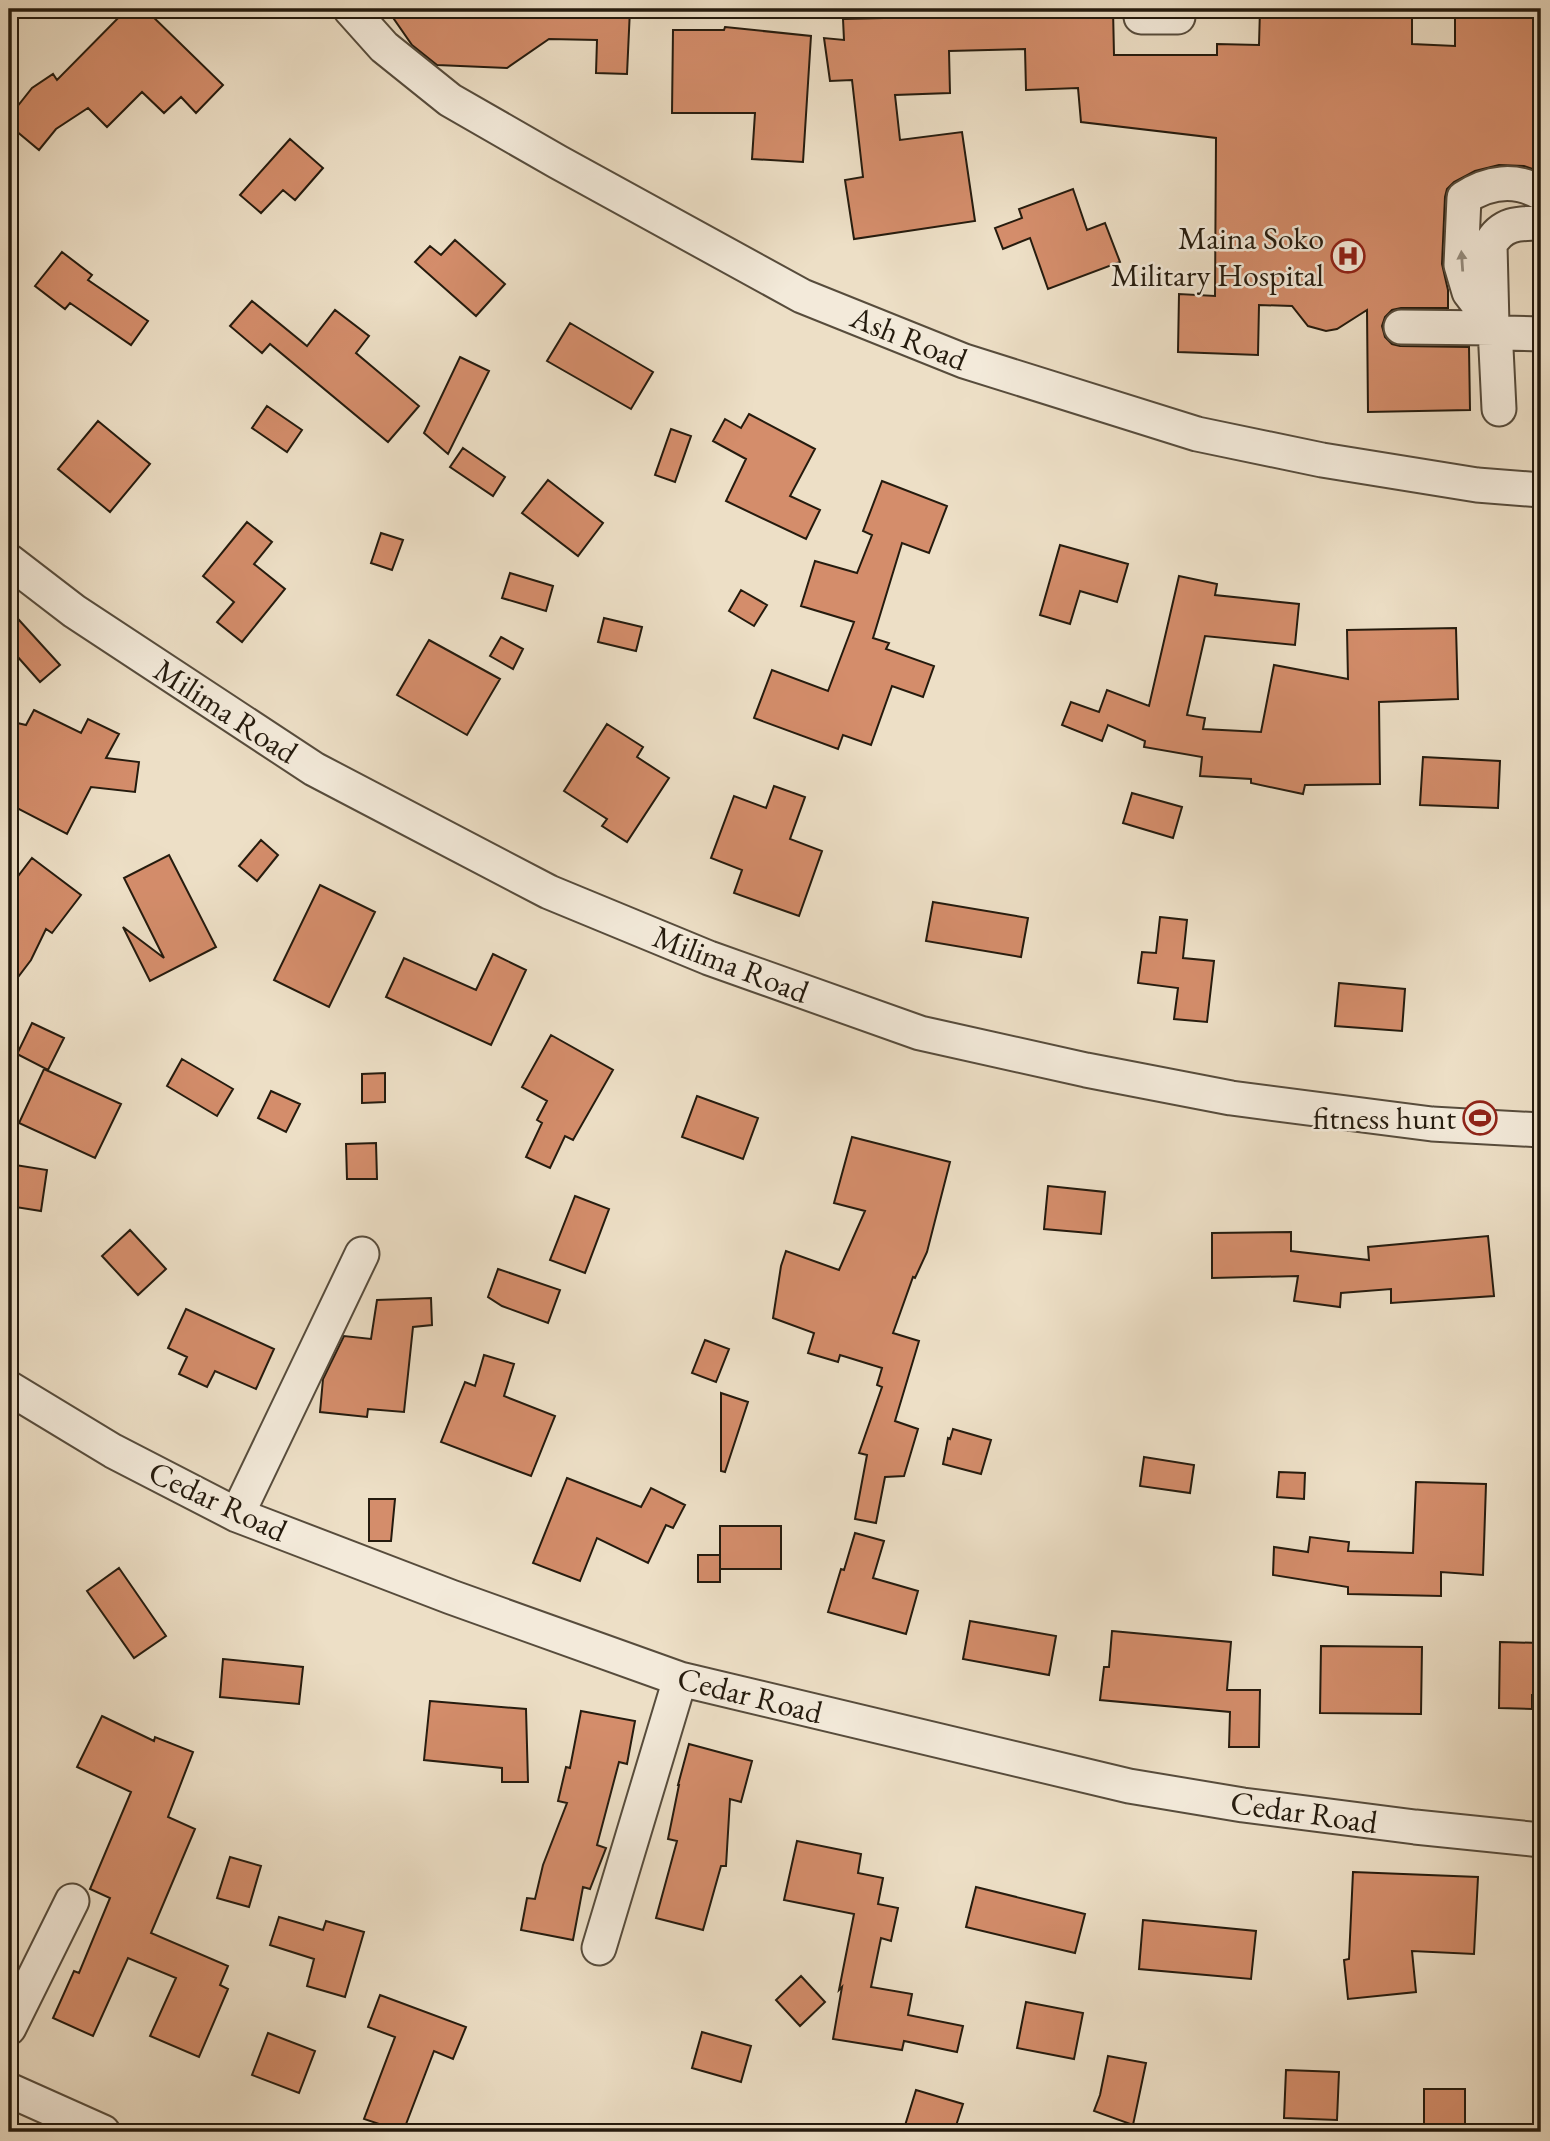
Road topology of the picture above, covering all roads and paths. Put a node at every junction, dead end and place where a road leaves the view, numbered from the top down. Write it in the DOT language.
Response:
graph roads {
  1 [pos="350,9"];
  2 [pos="1140,9"];
  3 [pos="1178,17"];
  4 [pos="1541,192"];
  5 [pos="1541,223"];
  6 [pos="1493,325"];
  7 [pos="1401,327"];
  8 [pos="1541,334"];
  9 [pos="1499,409"];
  10 [pos="1541,490"];
  11 [pos="9,561"];
  12 [pos="1541,1130"];
  13 [pos="362,1254"];
  14 [pos="9,1388"];
  15 [pos="237,1516"];
  16 [pos="680,1679"];
  17 [pos="1541,1840"];
  18 [pos="72,1901"];
  19 [pos="599,1948"];
  20 [pos="9,2028"];
  21 [pos="9,2090"];
  22 [pos="103,2132"];
  1 -- 10 [label="street, Ash Road"];
  2 -- 3 [label="street"];
  6 -- 4 [label="street, one-way"];
  5 -- 6 [label="street"];
  6 -- 7 [label="street"];
  6 -- 8 [label="street"];
  6 -- 9 [label="street"];
  11 -- 12 [label="street, Milima Road"];
  13 -- 15 [label="street"];
  14 -- 15 [label="street, Cedar Road"];
  15 -- 16 [label="street, Cedar Road"];
  16 -- 17 [label="street, Cedar Road"];
  16 -- 19 [label="street"];
  18 -- 20 [label="street"];
  21 -- 22 [label="street"];
}
